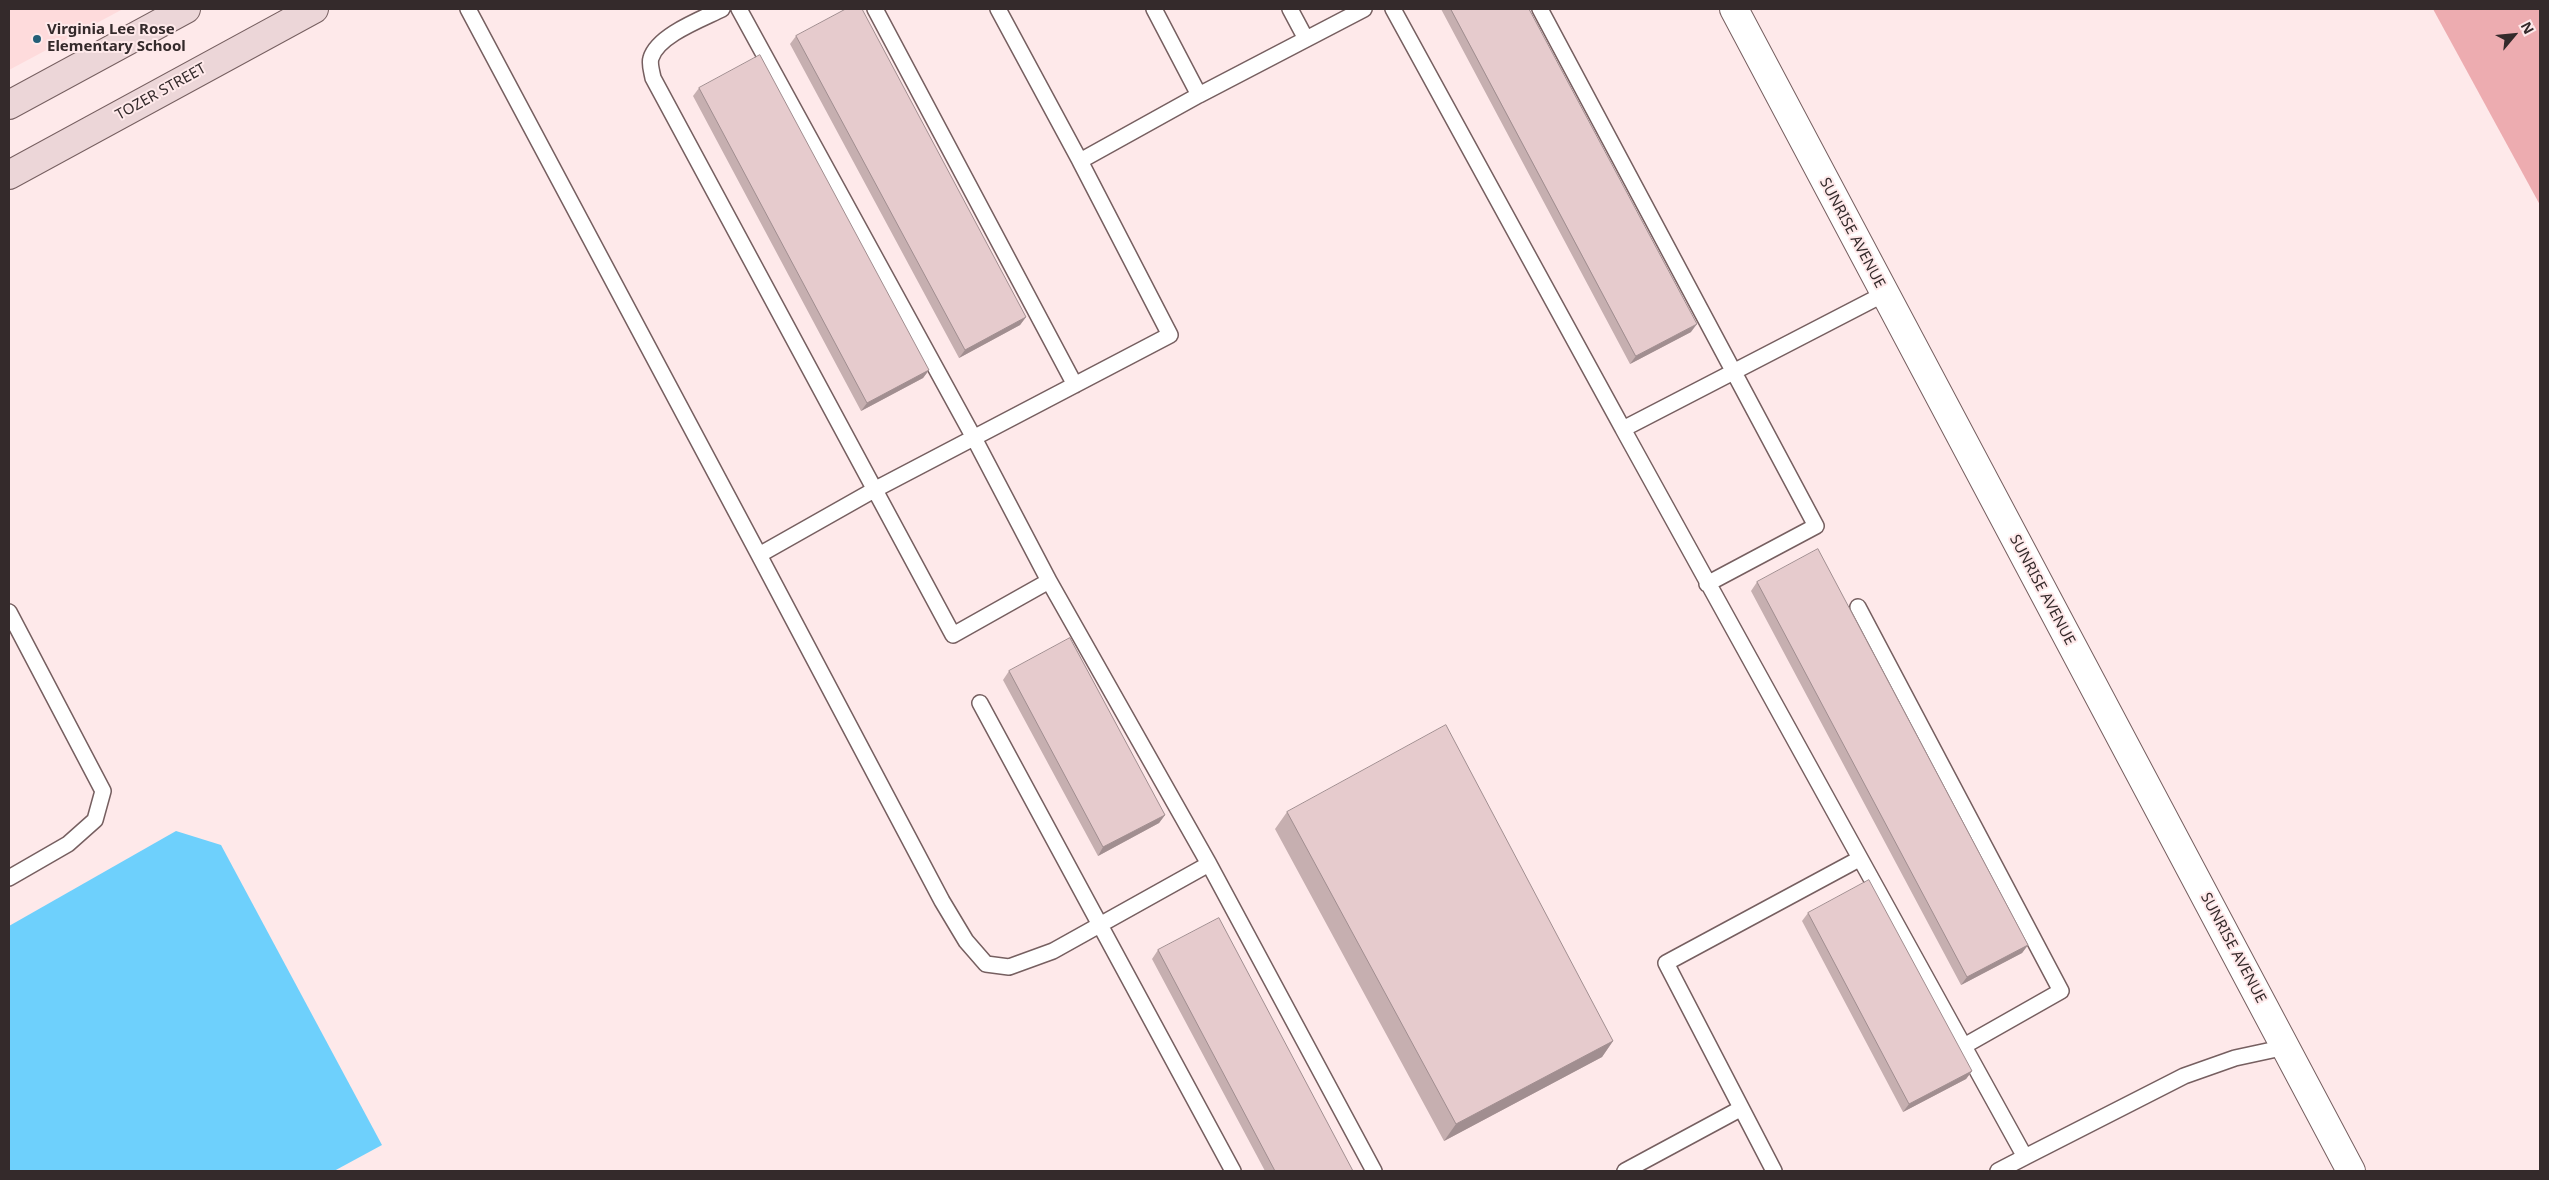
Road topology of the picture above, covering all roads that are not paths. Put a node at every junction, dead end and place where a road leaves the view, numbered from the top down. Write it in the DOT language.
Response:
graph roads {
  1 [pos="186,9"];
  2 [pos="314,9"];
  3 [pos="468,9"];
  4 [pos="722,9"];
  5 [pos="739,9"];
  6 [pos="875,9"];
  7 [pos="998,9"];
  8 [pos="1154,9"];
  9 [pos="1290,9"];
  10 [pos="1364,9"];
  11 [pos="1393,9"];
  12 [pos="1540,9"];
  13 [pos="1734,9"];
  14 [pos="1306,39"];
  15 [pos="1199,95"];
  16 [pos="9,105"];
  17 [pos="1080,161"];
  18 [pos="9,175"];
  19 [pos="1884,294"];
  20 [pos="1733,370"];
  21 [pos="1075,385"];
  22 [pos="1623,429"];
  23 [pos="974,438"];
  24 [pos="874,490"];
  25 [pos="760,555"];
  26 [pos="1049,581"];
  27 [pos="1706,584"];
  28 [pos="1858,607"];
  29 [pos="9,612"];
  30 [pos="980,703"];
  31 [pos="1859,859"];
  32 [pos="1209,864"];
  33 [pos="9,878"];
  34 [pos="1099,925"];
  35 [pos="1964,1046"];
  36 [pos="2286,1047"];
  37 [pos="1740,1109"];
  38 [pos="2025,1157"];
  39 [pos="1233,1171"];
  40 [pos="1374,1171"];
  41 [pos="1625,1171"];
  42 [pos="1774,1171"];
  43 [pos="1998,1171"];
  44 [pos="2352,1171"];
  1 -- 16 [label="street"];
  2 -- 18 [label="street, TOZER STREET"];
  3 -- 25 [label="lane"];
  4 -- 24 [label="lane"];
  5 -- 23 [label="lane"];
  6 -- 21 [label="lane"];
  7 -- 17 [label="lane"];
  8 -- 15 [label="lane"];
  9 -- 14 [label="lane"];
  10 -- 14 [label="lane"];
  11 -- 22 [label="lane"];
  12 -- 20 [label="lane"];
  13 -- 19 [label="street, SUNRISE AVENUE"];
  14 -- 15 [label="lane"];
  15 -- 17 [label="lane"];
  17 -- 21 [label="lane"];
  19 -- 20 [label="lane"];
  19 -- 36 [label="street, SUNRISE AVENUE"];
  20 -- 22 [label="lane"];
  20 -- 27 [label="lane"];
  21 -- 23 [label="lane"];
  22 -- 27 [label="lane"];
  23 -- 24 [label="lane"];
  23 -- 26 [label="lane"];
  24 -- 25 [label="lane"];
  24 -- 26 [label="lane"];
  25 -- 34 [label="lane"];
  26 -- 32 [label="lane"];
  27 -- 31 [label="lane"];
  28 -- 35 [label="lane"];
  29 -- 33 [label="lane"];
  30 -- 34 [label="lane"];
  31 -- 35 [label="lane"];
  31 -- 37 [label="lane"];
  32 -- 34 [label="lane"];
  32 -- 40 [label="lane"];
  34 -- 39 [label="lane"];
  35 -- 38 [label="lane"];
  36 -- 38 [label="lane"];
  36 -- 44 [label="street, SUNRISE AVENUE"];
  37 -- 41 [label="lane"];
  37 -- 42 [label="lane"];
  38 -- 43 [label="lane"];
}
